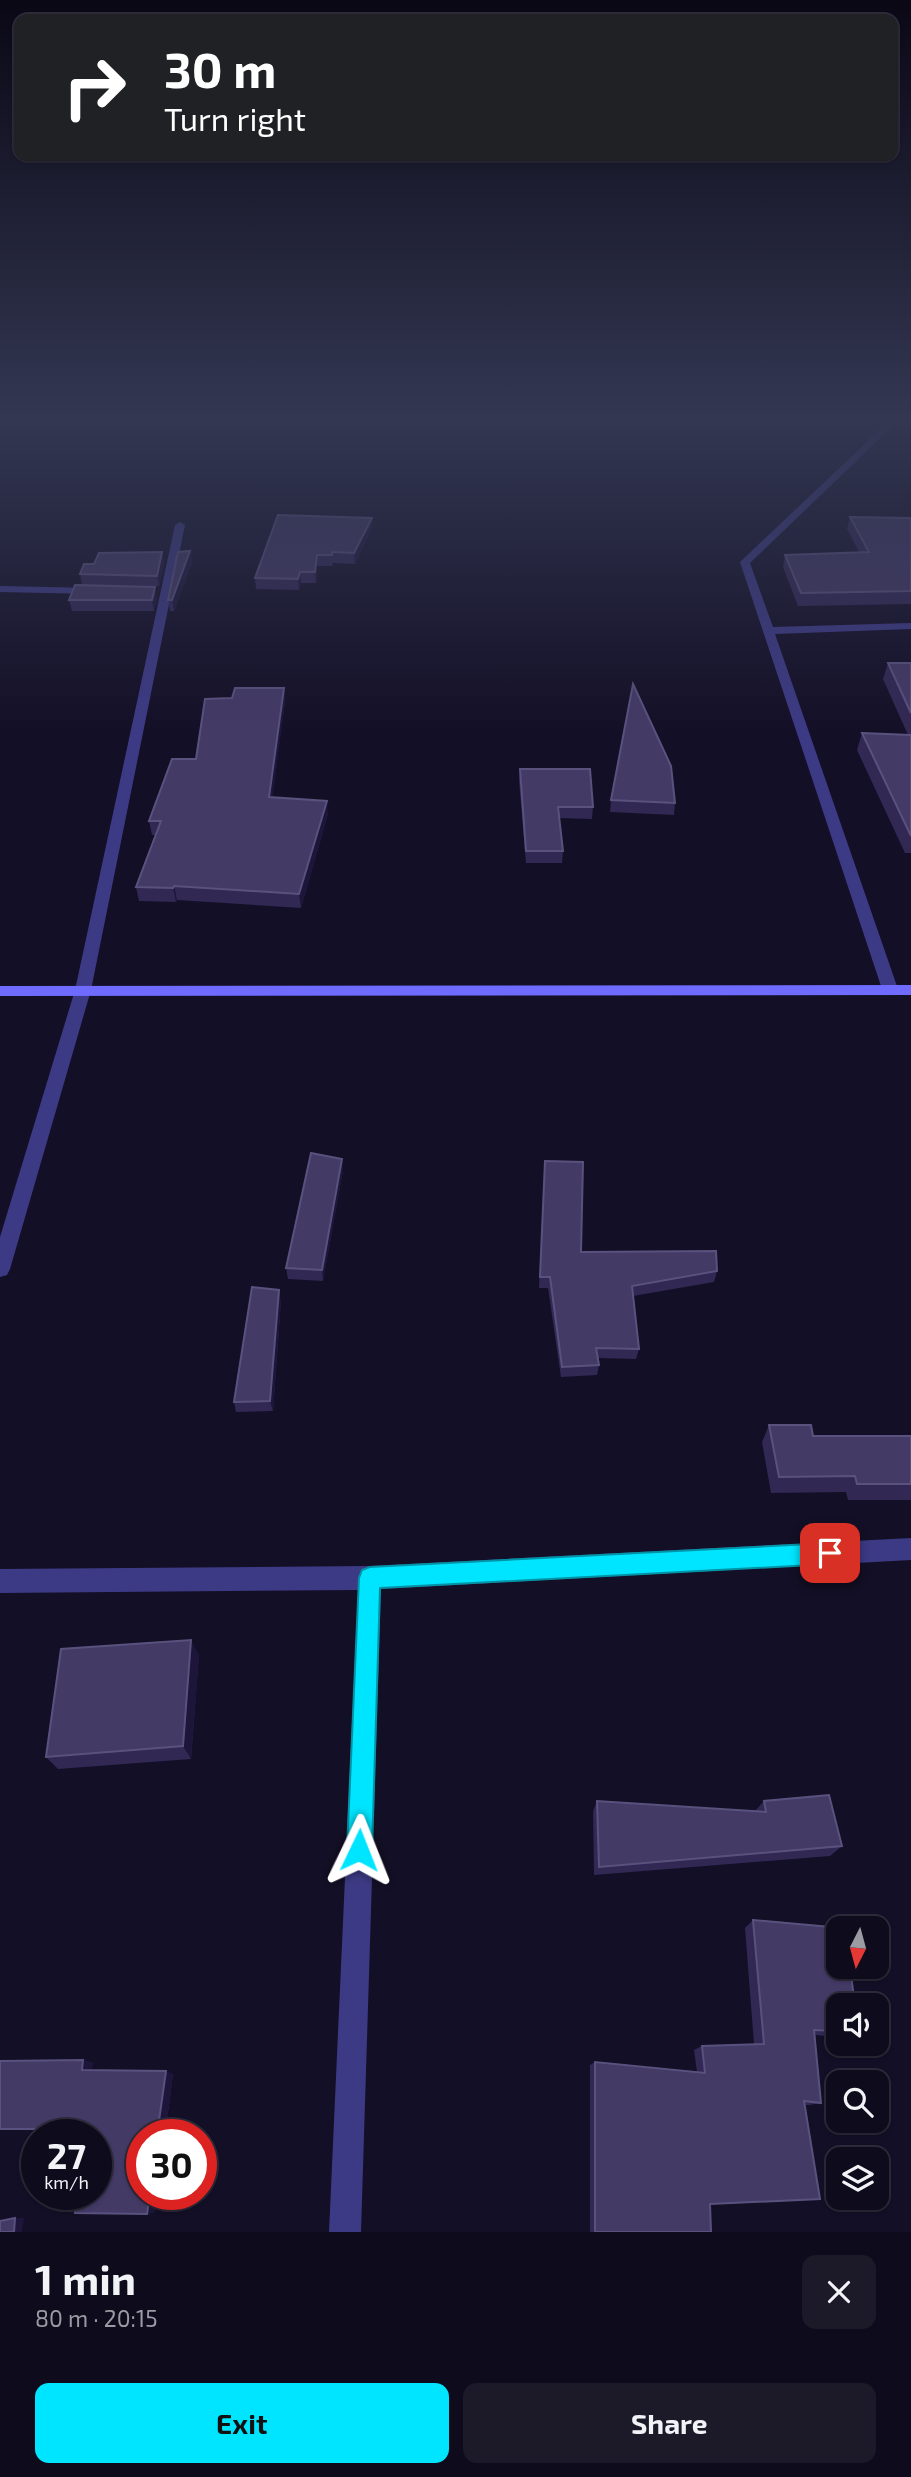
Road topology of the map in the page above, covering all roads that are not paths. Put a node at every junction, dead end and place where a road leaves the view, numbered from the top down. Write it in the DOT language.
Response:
graph roads {
  1 [pos="180,526"];
  2 [pos="783,526"];
  3 [pos="0,589"];
  4 [pos="111,591"];
  5 [pos="911,626"];
  6 [pos="768,631"];
  7 [pos="890,989"];
  8 [pos="83,990"];
  9 [pos="911,990"];
  10 [pos="0,991"];
  11 [pos="0,1269"];
  12 [pos="911,1549"];
  13 [pos="370,1578"];
  14 [pos="0,1581"];
  15 [pos="345,2232"];
  1 -- 8 [label="street"];
  2 -- 6 [label="street"];
  3 -- 4 [label="street"];
  5 -- 6 [label="street"];
  6 -- 7 [label="street"];
  7 -- 8 [label="main road"];
  7 -- 9 [label="main road"];
  8 -- 10 [label="main road"];
  8 -- 11 [label="street"];
  12 -- 13 [label="street"];
  13 -- 14 [label="street"];
  13 -- 15 [label="street"];
}
